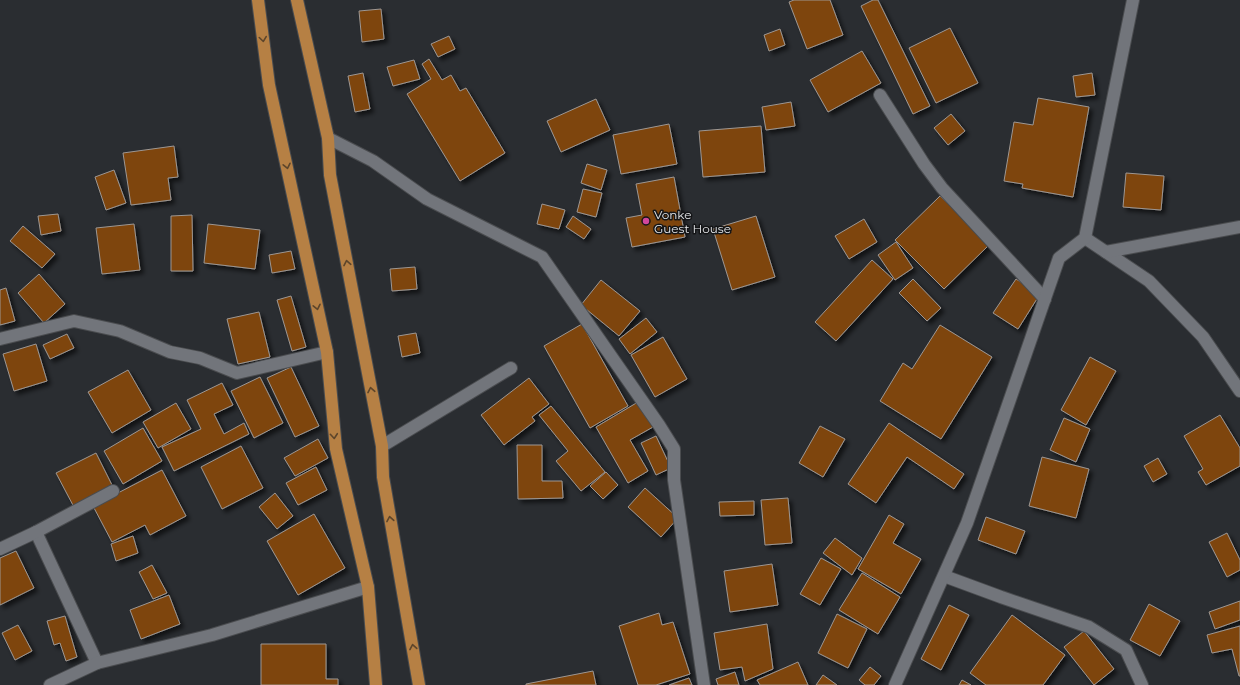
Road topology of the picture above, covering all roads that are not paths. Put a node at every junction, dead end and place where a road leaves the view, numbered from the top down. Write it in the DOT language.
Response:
graph roads {
  1 [pos="258,0"];
  2 [pos="296,0"];
  3 [pos="1133,0"];
  4 [pos="880,95"];
  5 [pos="328,138"];
  6 [pos="1240,227"];
  7 [pos="1085,238"];
  8 [pos="1106,252"];
  9 [pos="1045,299"];
  10 [pos="0,338"];
  11 [pos="327,352"];
  12 [pos="511,368"];
  13 [pos="1240,390"];
  14 [pos="382,446"];
  15 [pos="113,491"];
  16 [pos="36,532"];
  17 [pos="0,549"];
  18 [pos="944,576"];
  19 [pos="368,587"];
  20 [pos="97,664"];
  21 [pos="50,685"];
  22 [pos="376,685"];
  23 [pos="419,685"];
  24 [pos="704,685"];
  25 [pos="895,685"];
  26 [pos="1142,685"];
  1 -- 11 [label="main road, one-way"];
  2 -- 5 [label="main road"];
  3 -- 7 [label="street"];
  4 -- 9 [label="street"];
  14 -- 5 [label="main road, one-way"];
  5 -- 24 [label="street"];
  6 -- 8 [label="street"];
  7 -- 8 [label="street"];
  7 -- 9 [label="street"];
  8 -- 13 [label="street"];
  9 -- 18 [label="street"];
  10 -- 11 [label="street"];
  11 -- 19 [label="main road, one-way"];
  12 -- 14 [label="street"];
  23 -- 14 [label="main road, one-way"];
  15 -- 16 [label="street"];
  16 -- 17 [label="street"];
  16 -- 20 [label="street"];
  18 -- 25 [label="street"];
  18 -- 26 [label="street"];
  19 -- 20 [label="street"];
  19 -- 22 [label="main road"];
  20 -- 21 [label="street"];
}
